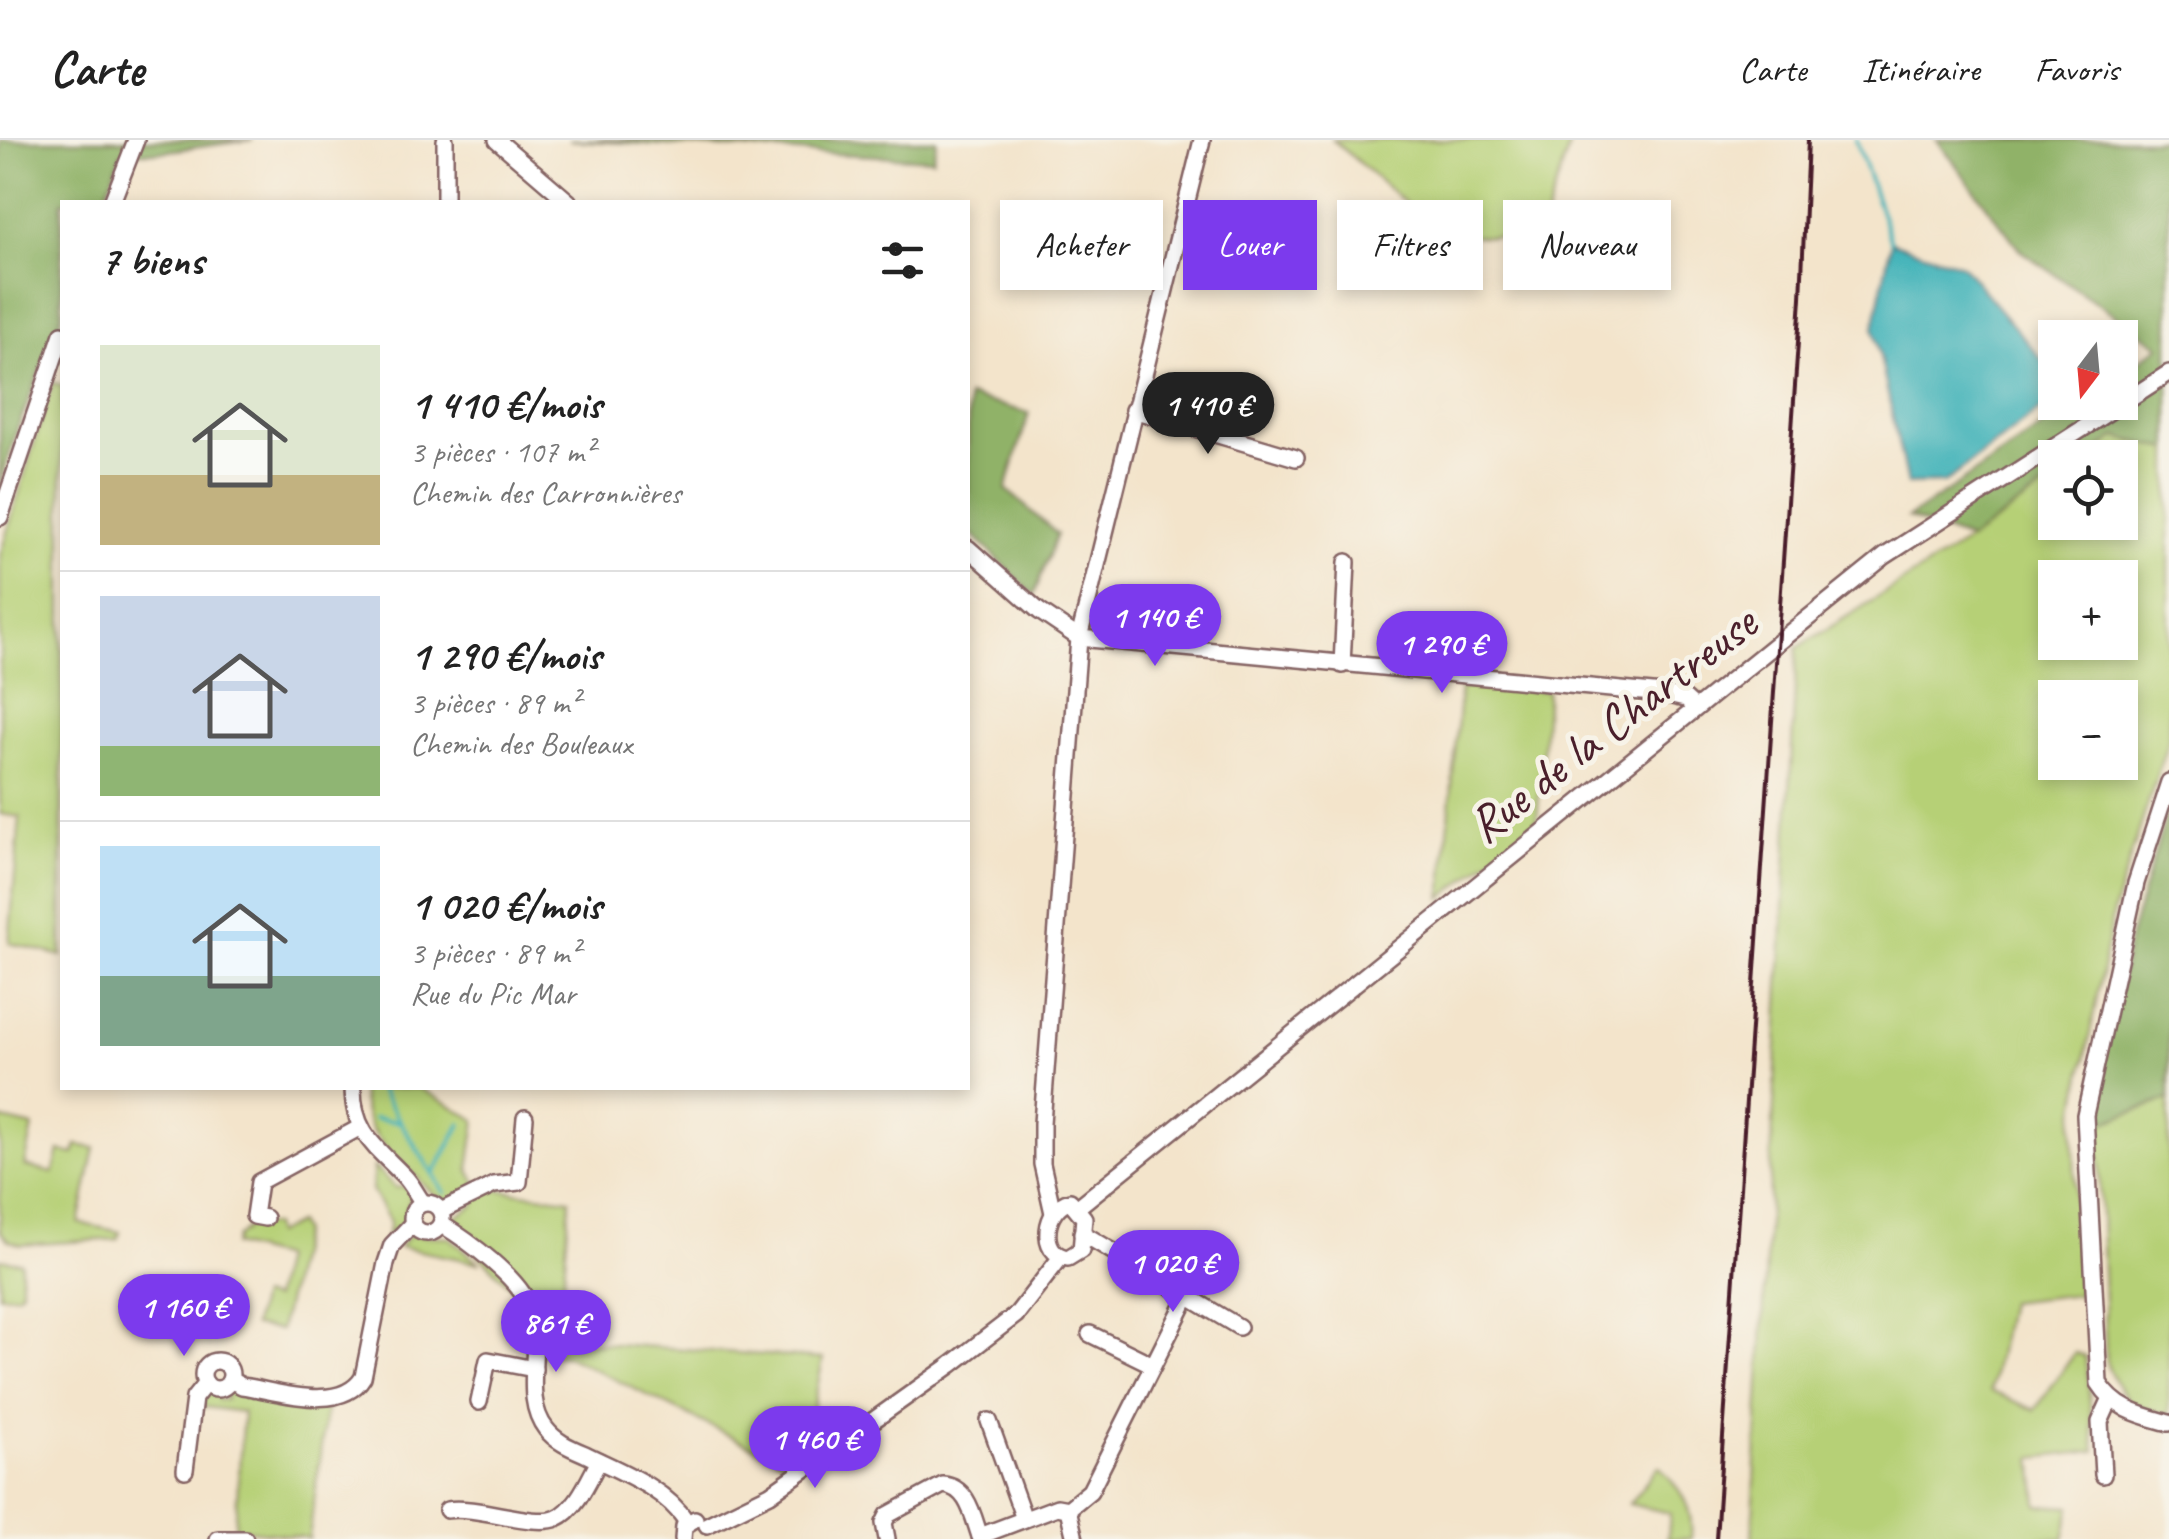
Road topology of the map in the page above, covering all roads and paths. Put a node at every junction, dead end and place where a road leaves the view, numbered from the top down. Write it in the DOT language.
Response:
graph roads {
  1 [pos="136,140"];
  2 [pos="446,140"];
  3 [pos="497,140"];
  4 [pos="1202,140"];
  5 [pos="113,200"];
  6 [pos="444,200"];
  7 [pos="567,200"];
  8 [pos="60,340"];
  9 [pos="2169,373"];
  10 [pos="1133,410"];
  11 [pos="1296,458"];
  12 [pos="0,517"];
  13 [pos="970,550"];
  14 [pos="1347,562"];
  15 [pos="1079,638"];
  16 [pos="1342,664"];
  17 [pos="1695,708"];
  18 [pos="2169,782"];
  19 [pos="353,1090"];
  20 [pos="526,1118"];
  21 [pos="359,1128"];
  22 [pos="423,1202"];
  23 [pos="441,1217"];
  24 [pos="264,1218"];
  25 [pos="1073,1221"];
  26 [pos="412,1224"];
  27 [pos="1055,1252"];
  28 [pos="1187,1298"];
  29 [pos="1239,1327"];
  30 [pos="1090,1334"];
  31 [pos="1152,1365"];
  32 [pos="534,1369"];
  33 [pos="230,1380"];
  34 [pos="206,1382"];
  35 [pos="2110,1400"];
  36 [pos="479,1402"];
  37 [pos="990,1421"];
  38 [pos="2169,1422"];
  39 [pos="600,1461"];
  40 [pos="185,1470"];
  41 [pos="2103,1475"];
  42 [pos="1068,1509"];
  43 [pos="447,1510"];
  44 [pos="1024,1518"];
  45 [pos="685,1531"];
  46 [pos="708,1532"];
  47 [pos="980,1537"];
  48 [pos="218,1539"];
  49 [pos="246,1539"];
  50 [pos="887,1539"];
  51 [pos="1075,1539"];
  1 -- 5 [label="street"];
  2 -- 6 [label="street"];
  3 -- 7 [label="street"];
  4 -- 10 [label="street"];
  8 -- 12 [label="street"];
  9 -- 17 [label="street, Rue de la Chartreuse"];
  10 -- 11 [label="street"];
  10 -- 15 [label="street"];
  13 -- 15 [label="street"];
  14 -- 16 [label="street"];
  15 -- 16 [label="street"];
  15 -- 25 [label="street"];
  16 -- 17 [label="street"];
  17 -- 25 [label="street, Rue de la Chartreuse"];
  18 -- 35 [label="street"];
  19 -- 21 [label="street"];
  20 -- 23 [label="street"];
  21 -- 22 [label="street"];
  21 -- 24 [label="street"];
  22 -- 23 [label="street"];
  22 -- 26 [label="street"];
  23 -- 26 [label="street"];
  23 -- 32 [label="street"];
  25 -- 27 [label="street"];
  25 -- 27 [label="street, Rue de la Chartreuse"];
  25 -- 28 [label="street"];
  26 -- 33 [label="street"];
  27 -- 46 [label="street"];
  28 -- 29 [label="street"];
  28 -- 31 [label="street"];
  30 -- 31 [label="street"];
  31 -- 42 [label="street"];
  32 -- 36 [label="street"];
  32 -- 39 [label="street"];
  33 -- 34 [label="street"];
  33 -- 34 [label="street"];
  34 -- 40 [label="street"];
  35 -- 38 [label="street"];
  35 -- 41 [label="street"];
  37 -- 44 [label="street"];
  39 -- 43 [label="street"];
  39 -- 45 [label="street"];
  42 -- 44 [label="street"];
  42 -- 51 [label="street"];
  44 -- 47 [label="street"];
  45 -- 46 [label="street"];
  47 -- 50 [label="street"];
  48 -- 49 [label="street"];
}
